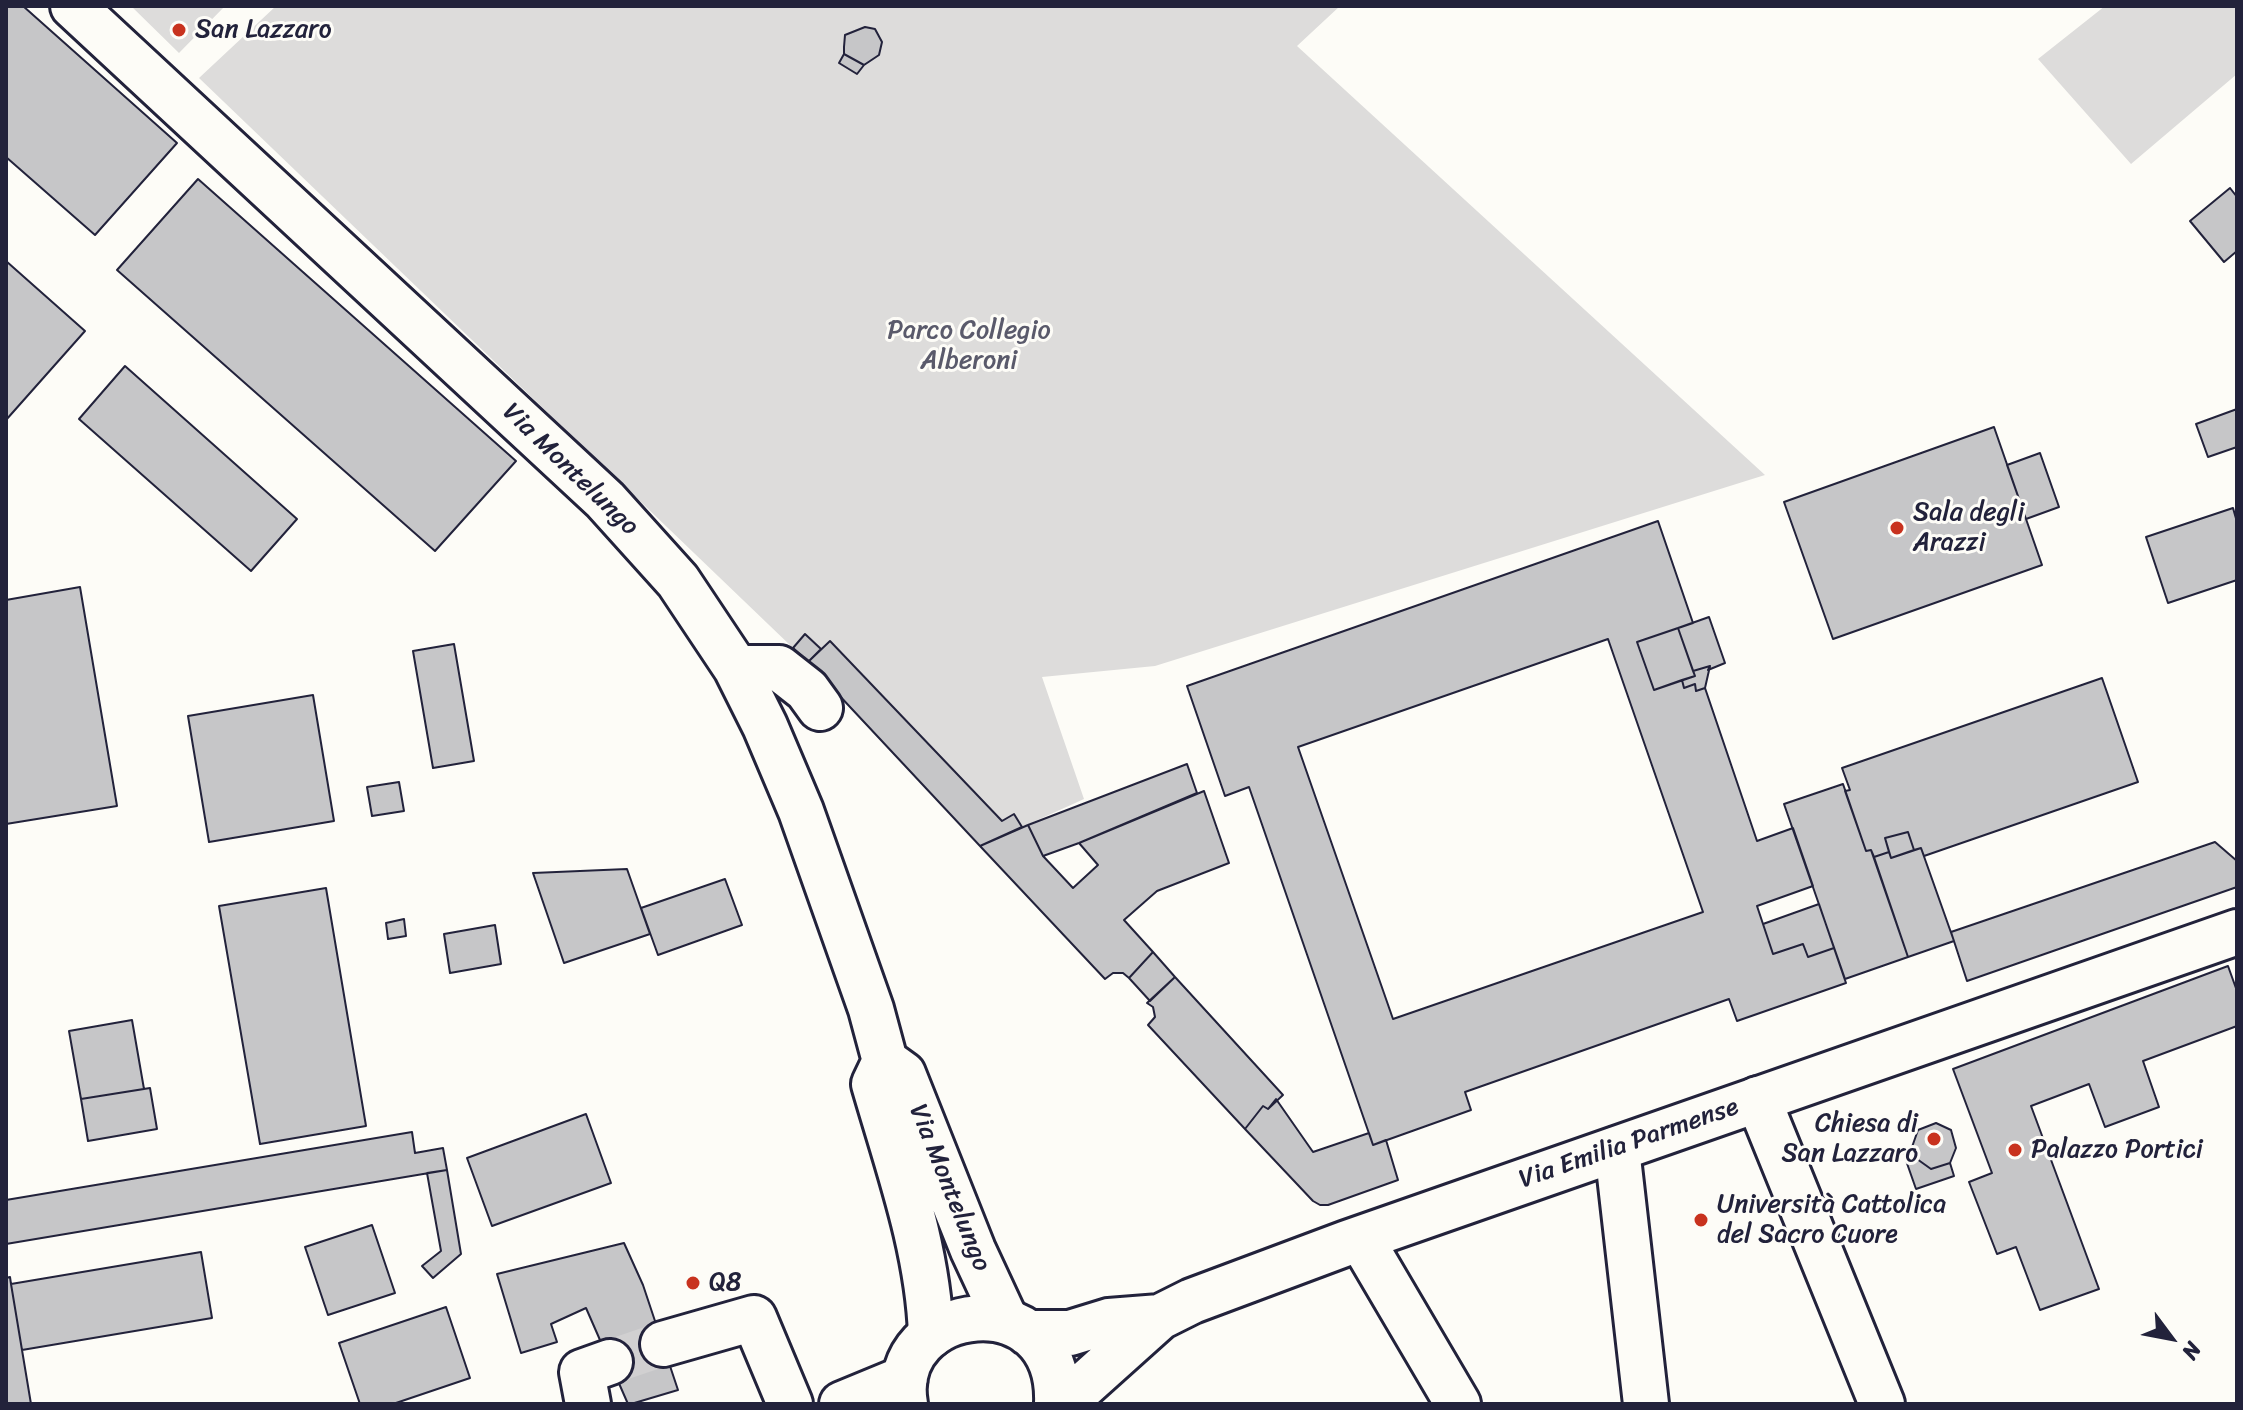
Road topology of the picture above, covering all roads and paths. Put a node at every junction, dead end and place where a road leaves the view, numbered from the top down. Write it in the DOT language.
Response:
graph roads {
  1 [pos="73,6"];
  2 [pos="736,668"];
  3 [pos="820,708"];
  4 [pos="2237,932"];
  5 [pos="885,1061"];
  6 [pos="1758,1099"];
  7 [pos="1617,1149"];
  8 [pos="1361,1239"];
  9 [pos="1160,1317"];
  10 [pos="1017,1327"];
  11 [pos="931,1335"];
  12 [pos="663,1344"];
  13 [pos="610,1362"];
  14 [pos="905,1391"];
  15 [pos="1057,1403"];
  16 [pos="588,1404"];
  17 [pos="790,1404"];
  18 [pos="842,1404"];
  19 [pos="1458,1404"];
  20 [pos="1646,1404"];
  21 [pos="1882,1404"];
  1 -- 2 [label="street, Via Montelungo"];
  2 -- 3 [label="street"];
  2 -- 5 [label="street, Via Montelungo"];
  4 -- 6 [label="street, Via Emilia Parmense"];
  5 -- 10 [label="street, Via Montelungo"];
  5 -- 11 [label="street, Via Montelungo"];
  6 -- 7 [label="street, Via Emilia Parmense"];
  6 -- 21 [label="street"];
  7 -- 8 [label="street, Via Emilia Parmense"];
  7 -- 20 [label="street"];
  8 -- 9 [label="street, Via Emilia Parmense"];
  8 -- 19 [label="street"];
  9 -- 10 [label="street, Via Emilia Parmense"];
  9 -- 15 [label="street, Via Emilia Parmense"];
  10 -- 11 [label="street, Via Emilia Parmense"];
  10 -- 15 [label="street, Via Emilia Parmense"];
  11 -- 14 [label="street"];
  12 -- 17 [label="street"];
  13 -- 16 [label="street"];
  14 -- 18 [label="street"];
}
